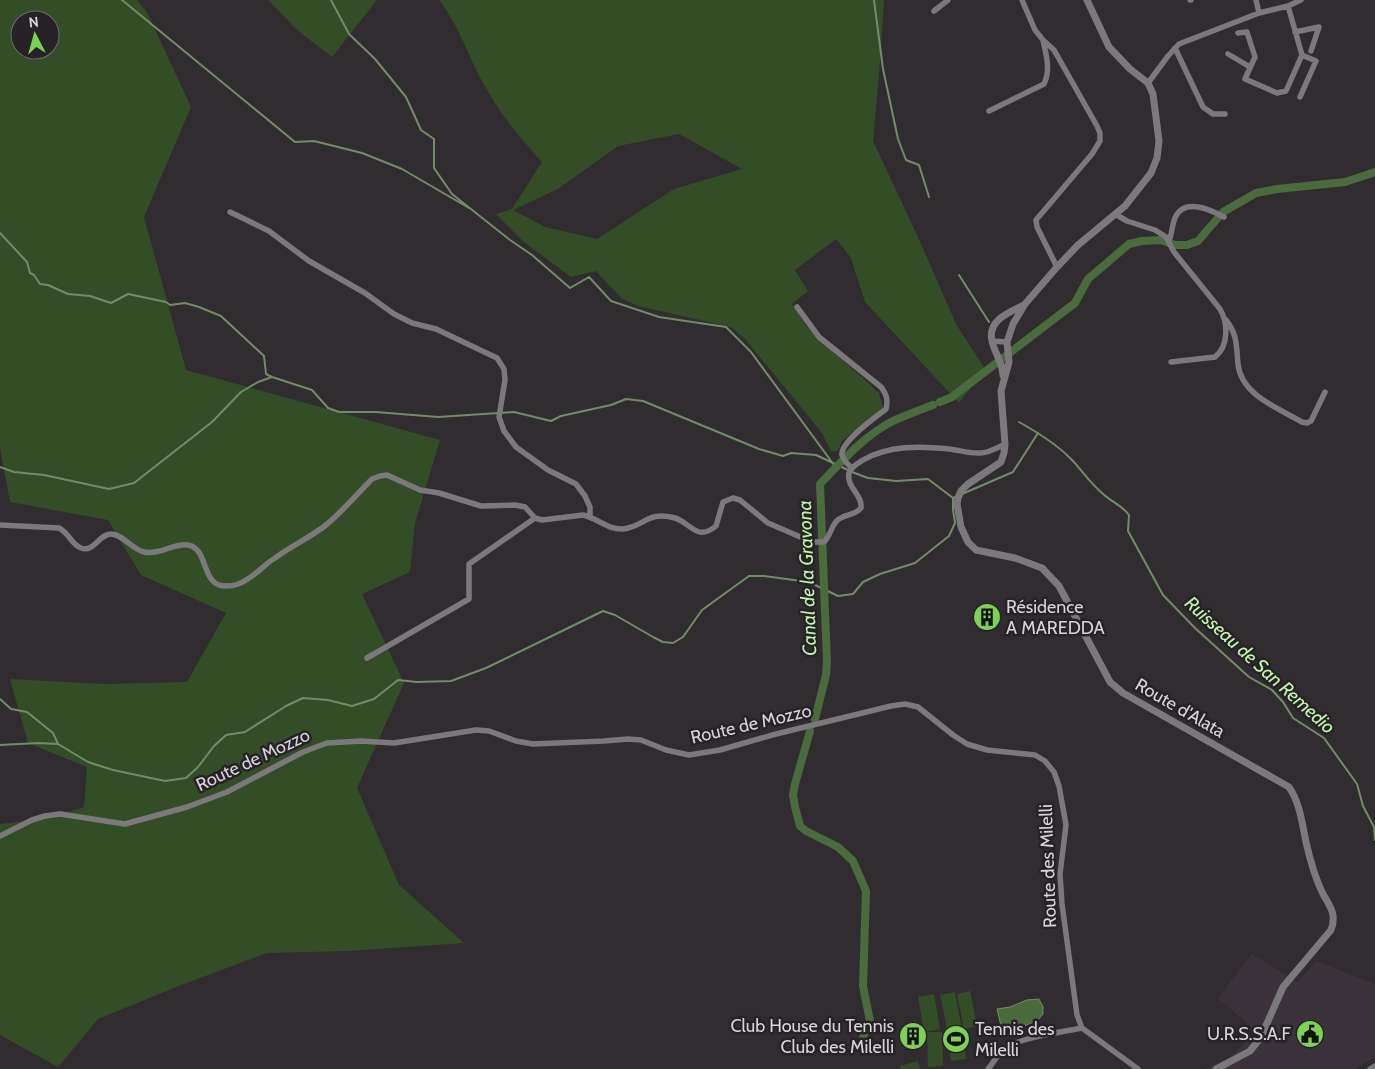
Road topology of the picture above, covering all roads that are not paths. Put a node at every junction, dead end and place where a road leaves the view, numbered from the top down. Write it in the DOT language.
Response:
graph roads {
  1 [pos="948,0"];
  2 [pos="1022,0"];
  3 [pos="1087,0"];
  4 [pos="1256,0"];
  5 [pos="1301,0"];
  6 [pos="1288,6"];
  7 [pos="934,11"];
  8 [pos="1259,13"];
  9 [pos="1295,32"];
  10 [pos="1238,33"];
  11 [pos="1042,40"];
  12 [pos="1175,48"];
  13 [pos="1311,51"];
  14 [pos="1228,54"];
  15 [pos="1302,54"];
  16 [pos="1250,67"];
  17 [pos="1148,83"];
  18 [pos="1300,97"];
  19 [pos="989,111"];
  20 [pos="1225,114"];
  21 [pos="230,212"];
  22 [pos="1115,214"];
  23 [pos="1224,217"];
  24 [pos="1170,241"];
  25 [pos="1057,267"];
  26 [pos="1025,304"];
  27 [pos="797,307"];
  28 [pos="1225,318"];
  29 [pos="992,341"];
  30 [pos="1007,342"];
  31 [pos="1171,362"];
  32 [pos="1004,381"];
  33 [pos="1325,392"];
  34 [pos="1005,444"];
  35 [pos="850,471"];
  36 [pos="590,516"];
  37 [pos="535,518"];
  38 [pos="0,525"];
  39 [pos="367,658"];
  40 [pos="905,704"];
  41 [pos="0,836"];
  42 [pos="1082,1028"];
  43 [pos="1375,1066"];
  44 [pos="988,1069"];
  45 [pos="1138,1069"];
  46 [pos="1216,1069"];
  47 [pos="1370,1069"];
  1 -- 7 [label="street"];
  2 -- 11 [label="street"];
  3 -- 17 [label="street"];
  4 -- 8 [label="street"];
  5 -- 6 [label="street"];
  6 -- 8 [label="street"];
  6 -- 9 [label="street"];
  8 -- 12 [label="street"];
  9 -- 13 [label="street"];
  9 -- 15 [label="street"];
  10 -- 16 [label="street"];
  11 -- 19 [label="street"];
  11 -- 25 [label="street"];
  12 -- 17 [label="street"];
  12 -- 20 [label="street"];
  14 -- 16 [label="street"];
  15 -- 16 [label="street"];
  15 -- 18 [label="street"];
  17 -- 22 [label="street"];
  21 -- 36 [label="street"];
  22 -- 24 [label="street"];
  22 -- 25 [label="street"];
  23 -- 24 [label="street"];
  24 -- 28 [label="street"];
  25 -- 26 [label="street"];
  26 -- 29 [label="street"];
  26 -- 30 [label="street"];
  27 -- 35 [label="street"];
  28 -- 31 [label="street"];
  28 -- 33 [label="street"];
  29 -- 30 [label="street"];
  29 -- 32 [label="street"];
  30 -- 32 [label="street"];
  32 -- 34 [label="street, Route d'Alata"];
  34 -- 35 [label="street"];
  34 -- 46 [label="street, Route d'Alata"];
  35 -- 36 [label="street"];
  36 -- 37 [label="street"];
  37 -- 38 [label="street"];
  37 -- 39 [label="street"];
  40 -- 41 [label="street, Route de Mozzo"];
  40 -- 42 [label="street, Route des Milelli"];
  42 -- 44 [label="street"];
  42 -- 45 [label="street"];
  43 -- 47 [label="street"];
}
